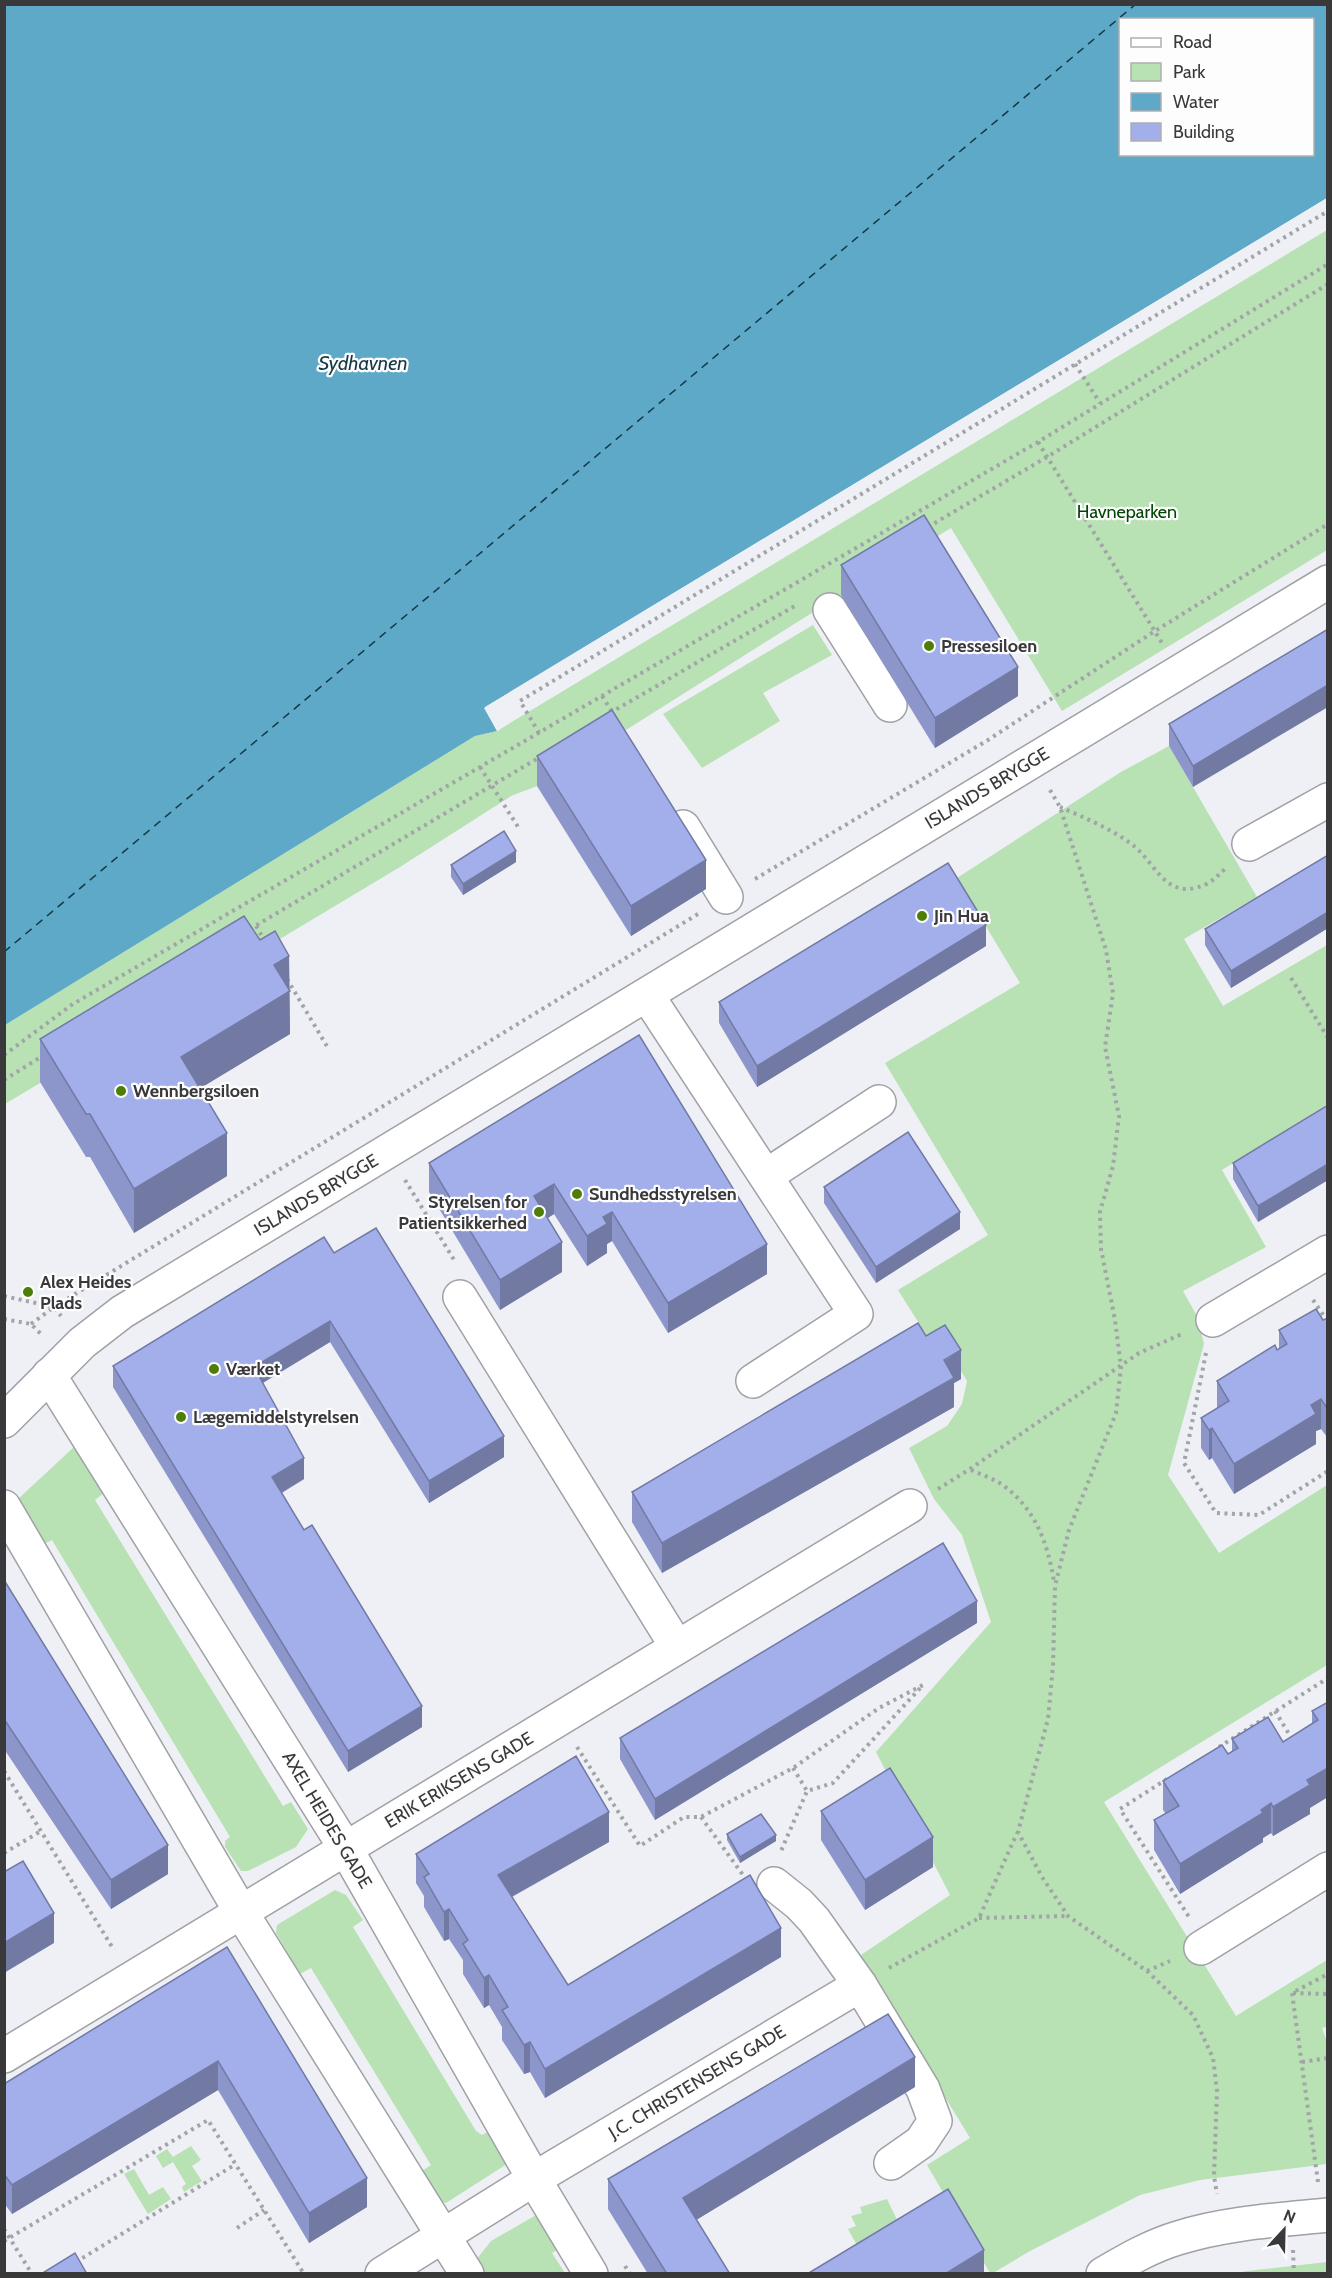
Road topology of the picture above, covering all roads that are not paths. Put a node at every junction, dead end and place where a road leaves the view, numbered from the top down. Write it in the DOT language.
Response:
graph roads {
  1 [pos="1328,582"];
  2 [pos="830,610"];
  3 [pos="891,705"];
  4 [pos="1328,800"];
  5 [pos="668,803"];
  6 [pos="1249,844"];
  7 [pos="726,897"];
  8 [pos="647,995"];
  9 [pos="879,1102"];
  10 [pos="766,1176"];
  11 [pos="1328,1252"];
  12 [pos="460,1297"];
  13 [pos="1213,1320"];
  14 [pos="49,1375"];
  15 [pos="753,1381"];
  16 [pos="4,1421"];
  17 [pos="910,1506"];
  18 [pos="4,1507"];
  19 [pos="677,1647"];
  20 [pos="346,1849"];
  21 [pos="1328,1869"];
  22 [pos="774,1884"];
  23 [pos="241,1912"];
  24 [pos="1204,1946"];
  25 [pos="860,1985"];
  26 [pos="4,2056"];
  27 [pos="891,2163"];
  28 [pos="534,2179"];
  29 [pos="1325,2215"];
  30 [pos="443,2236"];
  31 [pos="382,2274"];
  32 [pos="467,2274"];
  33 [pos="591,2274"];
  34 [pos="1103,2274"];
  1 -- 8 [label="street, ISLANDS BRYGGE"];
  2 -- 3 [label="street"];
  4 -- 6 [label="street"];
  5 -- 7 [label="street"];
  8 -- 10 [label="street"];
  8 -- 14 [label="street, ISLANDS BRYGGE"];
  9 -- 10 [label="street"];
  10 -- 15 [label="street"];
  11 -- 13 [label="street"];
  12 -- 19 [label="street"];
  14 -- 16 [label="street, ISLANDS BRYGGE"];
  14 -- 20 [label="street, AXEL HEIDES GADE"];
  17 -- 19 [label="street, ERIK ERIKSENS GADE"];
  18 -- 23 [label="street"];
  19 -- 20 [label="street, ERIK ERIKSENS GADE"];
  20 -- 23 [label="street, ERIK ERIKSENS GADE"];
  20 -- 28 [label="street, AXEL HEIDES GADE"];
  21 -- 24 [label="street"];
  22 -- 25 [label="street"];
  23 -- 26 [label="street"];
  23 -- 30 [label="street"];
  25 -- 27 [label="street"];
  25 -- 28 [label="street, J.C. CHRISTENSENS GADE"];
  28 -- 30 [label="street, J.C. CHRISTENSENS GADE"];
  28 -- 33 [label="street, AXEL HEIDES GADE"];
  29 -- 34 [label="street"];
  30 -- 31 [label="street, J.C. CHRISTENSENS GADE"];
  30 -- 32 [label="street"];
}
